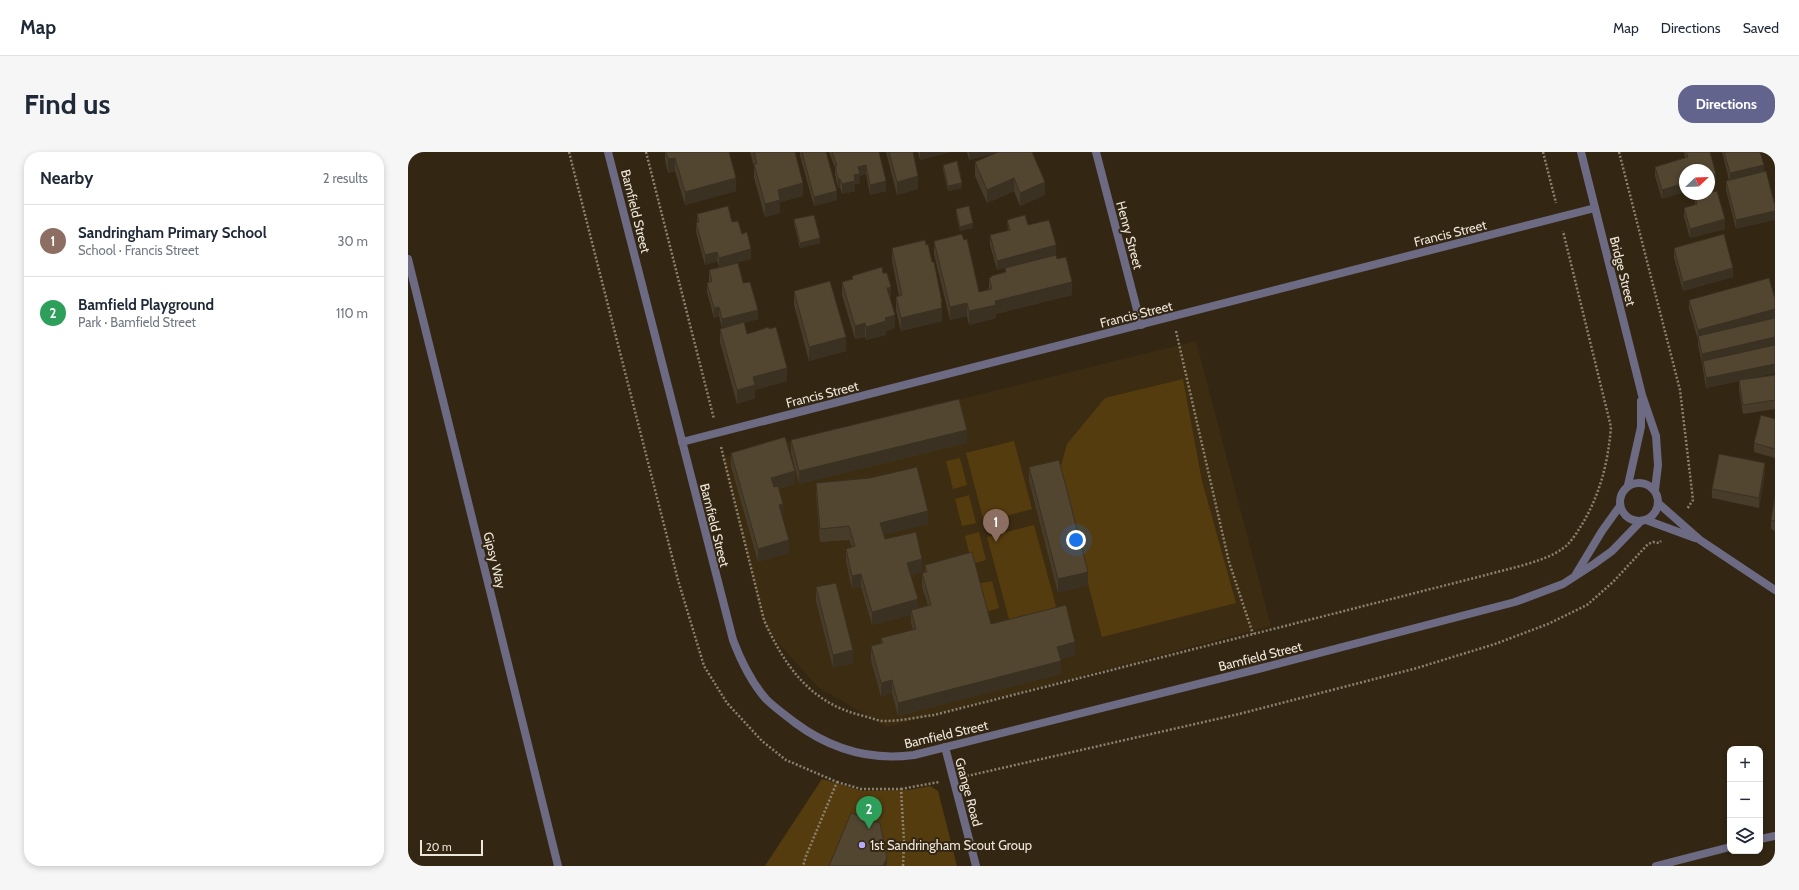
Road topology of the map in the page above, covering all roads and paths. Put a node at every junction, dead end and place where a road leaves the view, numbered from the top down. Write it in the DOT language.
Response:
graph roads {
  1 [pos="569,152"];
  2 [pos="608,152"];
  3 [pos="646,152"];
  4 [pos="1096,152"];
  5 [pos="1542,152"];
  6 [pos="1581,152"];
  7 [pos="1619,152"];
  8 [pos="1595,208"];
  9 [pos="1559,217"];
  10 [pos="408,259"];
  11 [pos="1172,317"];
  12 [pos="1141,325"];
  13 [pos="1642,395"];
  14 [pos="717,433"];
  15 [pos="682,442"];
  16 [pos="1628,485"];
  17 [pos="1655,490"];
  18 [pos="1658,503"];
  19 [pos="1620,506"];
  20 [pos="1643,521"];
  21 [pos="1678,521"];
  22 [pos="1670,530"];
  23 [pos="1700,540"];
  24 [pos="1576,575"];
  25 [pos="1775,590"];
  26 [pos="1253,634"];
  27 [pos="945,747"];
  28 [pos="954,779"];
  29 [pos="837,782"];
  30 [pos="901,789"];
  31 [pos="1775,836"];
  32 [pos="1763,838"];
  33 [pos="1727,848"];
  34 [pos="558,866"];
  35 [pos="803,866"];
  36 [pos="903,866"];
  37 [pos="976,866"];
  38 [pos="1656,866"];
  1 -- 29 [label="path"];
  2 -- 15 [label="street, Bamfield Street"];
  3 -- 14 [label="path"];
  4 -- 12 [label="street, Henry Street"];
  5 -- 9 [label="path"];
  6 -- 8 [label="street, Bridge Street"];
  7 -- 21 [label="path"];
  8 -- 9 [label="street, Francis Street"];
  8 -- 13 [label="street, Bridge Street"];
  9 -- 11 [label="street, Francis Street"];
  9 -- 26 [label="path"];
  10 -- 34 [label="street, Gipsy Way"];
  11 -- 12 [label="street, Francis Street"];
  11 -- 26 [label="path"];
  12 -- 14 [label="street, Francis Street"];
  13 -- 16 [label="street, Bridge Street"];
  13 -- 17 [label="street, Bridge Street"];
  14 -- 15 [label="street, Francis Street"];
  14 -- 26 [label="path"];
  15 -- 27 [label="street, Bamfield Street"];
  16 -- 17 [label="street"];
  16 -- 19 [label="street"];
  17 -- 18 [label="street"];
  18 -- 20 [label="street"];
  18 -- 21 [label="street"];
  19 -- 20 [label="street"];
  19 -- 24 [label="street, Bamfield Street"];
  20 -- 22 [label="street"];
  20 -- 24 [label="street, Bamfield Street"];
  21 -- 23 [label="street"];
  22 -- 23 [label="street"];
  22 -- 28 [label="path"];
  23 -- 25 [label="street"];
  24 -- 27 [label="street, Bamfield Street"];
  27 -- 28 [label="street, Grange Road"];
  28 -- 30 [label="path"];
  28 -- 37 [label="street, Grange Road"];
  29 -- 30 [label="path"];
  29 -- 35 [label="path"];
  30 -- 36 [label="path"];
  31 -- 32 [label="street"];
  33 -- 38 [label="street"];
}
